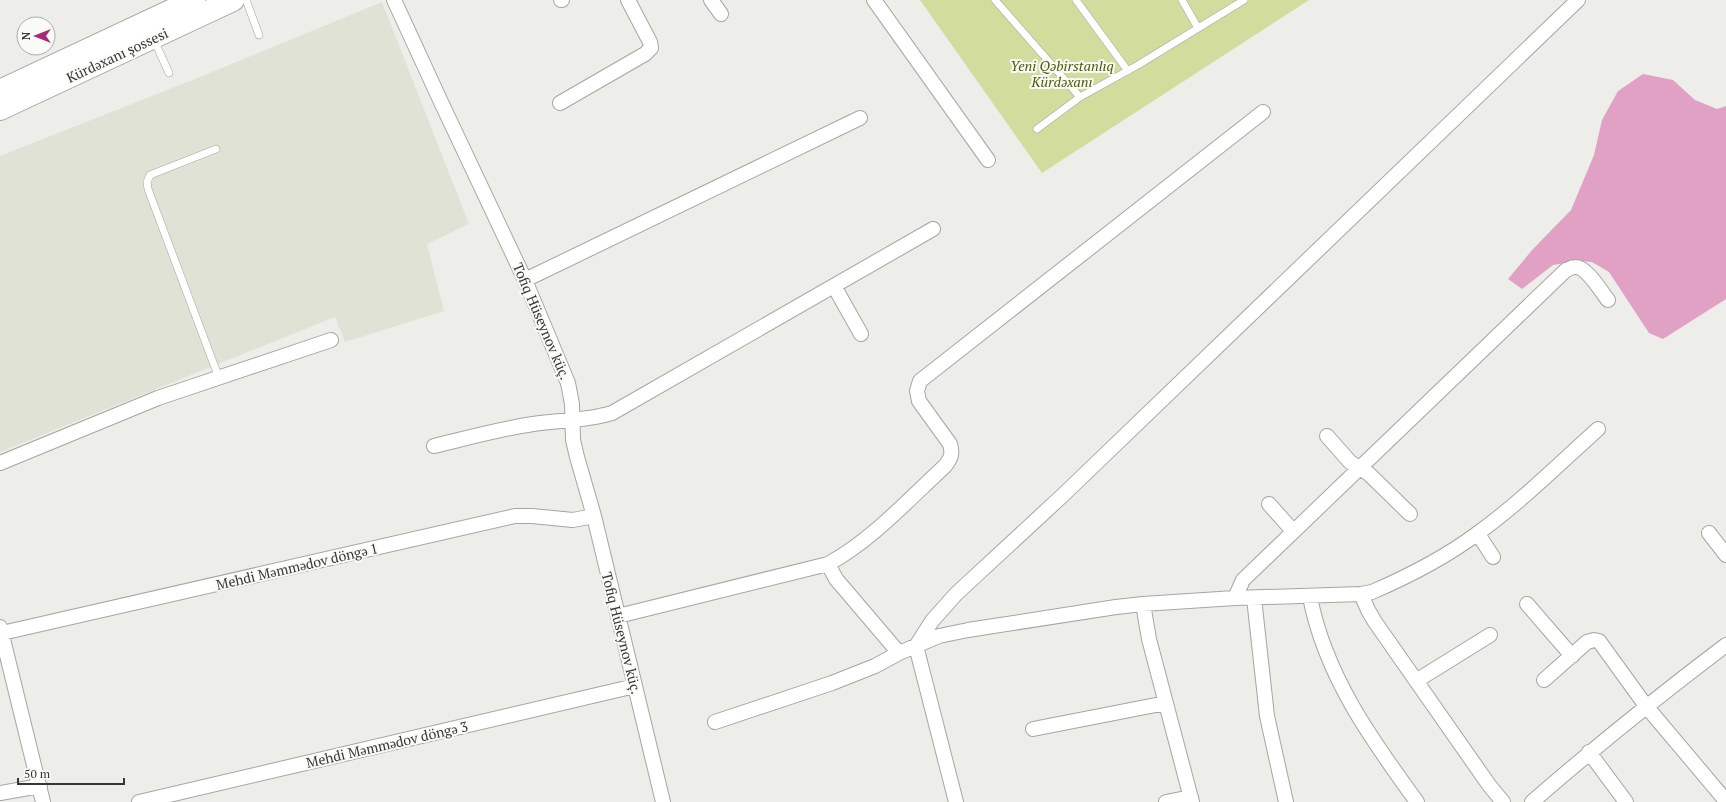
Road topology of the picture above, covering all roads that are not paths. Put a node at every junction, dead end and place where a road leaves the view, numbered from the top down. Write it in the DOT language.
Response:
graph roads {
  1 [pos="233,0"];
  2 [pos="246,0"];
  3 [pos="394,0"];
  4 [pos="628,0"];
  5 [pos="711,0"];
  6 [pos="874,0"];
  7 [pos="995,0"];
  8 [pos="1076,0"];
  9 [pos="1182,0"];
  10 [pos="1244,0"];
  11 [pos="1578,0"];
  12 [pos="185,2"];
  13 [pos="721,14"];
  14 [pos="1198,28"];
  15 [pos="260,35"];
  16 [pos="153,38"];
  17 [pos="1128,71"];
  18 [pos="169,73"];
  19 [pos="0,91"];
  20 [pos="1080,97"];
  21 [pos="560,103"];
  22 [pos="0,109"];
  23 [pos="1263,112"];
  24 [pos="860,118"];
  25 [pos="1037,129"];
  26 [pos="216,149"];
  27 [pos="988,160"];
  28 [pos="933,229"];
  29 [pos="525,280"];
  30 [pos="834,286"];
  31 [pos="1608,300"];
  32 [pos="861,334"];
  33 [pos="331,340"];
  34 [pos="219,378"];
  35 [pos="572,420"];
  36 [pos="1598,429"];
  37 [pos="1327,436"];
  38 [pos="434,446"];
  39 [pos="0,462"];
  40 [pos="1359,468"];
  41 [pos="1269,504"];
  42 [pos="1410,514"];
  43 [pos="594,516"];
  44 [pos="1293,531"];
  45 [pos="1709,533"];
  46 [pos="1478,534"];
  47 [pos="1726,555"];
  48 [pos="1493,557"];
  49 [pos="828,564"];
  50 [pos="1361,594"];
  51 [pos="1310,597"];
  52 [pos="1235,598"];
  53 [pos="1254,598"];
  54 [pos="1143,604"];
  55 [pos="1527,604"];
  56 [pos="618,616"];
  57 [pos="1,630"];
  58 [pos="1490,635"];
  59 [pos="1726,645"];
  60 [pos="916,646"];
  61 [pos="899,653"];
  62 [pos="1572,656"];
  63 [pos="1544,680"];
  64 [pos="1416,681"];
  65 [pos="635,686"];
  66 [pos="1166,703"];
  67 [pos="1646,706"];
  68 [pos="715,722"];
  69 [pos="1033,729"];
  70 [pos="1589,752"];
  71 [pos="40,786"];
  72 [pos="0,793"];
  73 [pos="1192,800"];
  74 [pos="1413,801"];
  75 [pos="1726,801"];
  76 [pos="43,802"];
  77 [pos="139,802"];
  78 [pos="662,802"];
  79 [pos="956,802"];
  80 [pos="1166,802"];
  81 [pos="1286,802"];
  82 [pos="1504,802"];
  83 [pos="1532,802"];
  84 [pos="1626,802"];
  1 -- 16 [label="main road, Kürdəxanı şossesi"];
  2 -- 15 [label="lane"];
  3 -- 29 [label="street, Tofiq Hüseynov küç."];
  4 -- 21 [label="street"];
  5 -- 13 [label="street"];
  6 -- 27 [label="street"];
  7 -- 20 [label="lane"];
  8 -- 17 [label="lane"];
  9 -- 14 [label="lane"];
  10 -- 14 [label="lane"];
  11 -- 60 [label="street"];
  12 -- 19 [label="main road, Kürdəxanı şossesi"];
  14 -- 17 [label="lane"];
  16 -- 18 [label="lane"];
  16 -- 22 [label="main road, Kürdəxanı şossesi"];
  17 -- 20 [label="lane"];
  20 -- 25 [label="lane"];
  23 -- 49 [label="street"];
  24 -- 29 [label="street"];
  26 -- 34 [label="lane"];
  28 -- 30 [label="street"];
  29 -- 35 [label="street, Tofiq Hüseynov küç."];
  30 -- 32 [label="street"];
  30 -- 35 [label="street"];
  31 -- 40 [label="street"];
  33 -- 34 [label="street"];
  34 -- 39 [label="street"];
  35 -- 38 [label="street"];
  35 -- 43 [label="street, Tofiq Hüseynov küç."];
  36 -- 46 [label="street"];
  37 -- 40 [label="street"];
  40 -- 42 [label="street"];
  40 -- 44 [label="street"];
  41 -- 44 [label="street"];
  43 -- 56 [label="street, Tofiq Hüseynov küç."];
  43 -- 57 [label="street, Mehdi Məmmədov döngə 1"];
  44 -- 52 [label="street"];
  45 -- 47 [label="street"];
  46 -- 48 [label="street"];
  46 -- 50 [label="street"];
  49 -- 56 [label="street"];
  49 -- 61 [label="street"];
  50 -- 51 [label="street"];
  50 -- 64 [label="street"];
  51 -- 53 [label="street"];
  51 -- 74 [label="street"];
  52 -- 53 [label="street"];
  52 -- 54 [label="street"];
  53 -- 81 [label="street"];
  54 -- 60 [label="street"];
  54 -- 66 [label="street"];
  55 -- 62 [label="street"];
  56 -- 65 [label="street, Tofiq Hüseynov küç."];
  57 -- 71 [label="street"];
  58 -- 64 [label="street"];
  59 -- 67 [label="street"];
  60 -- 61 [label="street"];
  60 -- 79 [label="street"];
  61 -- 68 [label="street"];
  62 -- 63 [label="street"];
  62 -- 67 [label="street"];
  64 -- 82 [label="street"];
  65 -- 77 [label="street, Mehdi Məmmədov döngə 3"];
  65 -- 78 [label="street, Tofiq Hüseynov küç."];
  66 -- 69 [label="street"];
  66 -- 73 [label="street"];
  67 -- 70 [label="street"];
  67 -- 75 [label="street"];
  70 -- 83 [label="street"];
  70 -- 84 [label="street"];
  71 -- 72 [label="street"];
  71 -- 76 [label="street"];
  73 -- 80 [label="street"];
}
